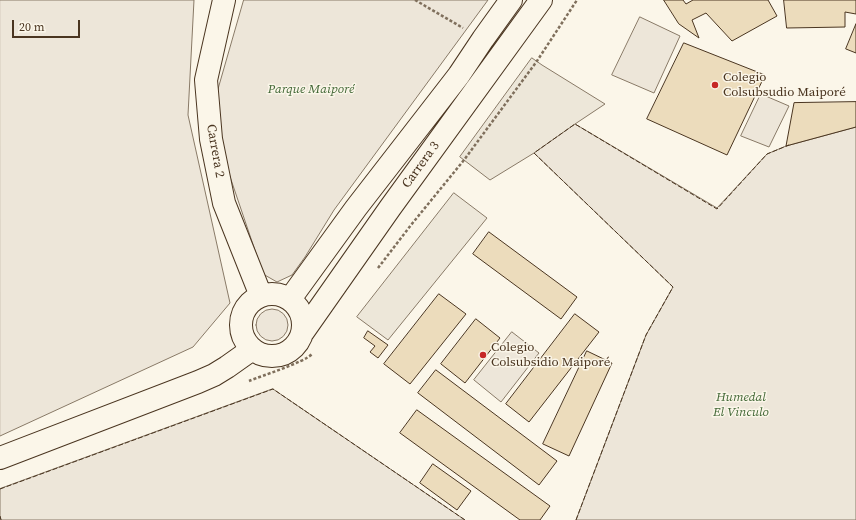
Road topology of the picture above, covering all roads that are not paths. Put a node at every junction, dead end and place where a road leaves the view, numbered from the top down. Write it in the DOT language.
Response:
graph roads {
  1 [pos="224,0"];
  2 [pos="511,0"];
  3 [pos="541,0"];
  4 [pos="261,296"];
  5 [pos="290,299"];
  6 [pos="303,332"];
  7 [pos="251,350"];
  8 [pos="0,458"];
  1 -- 4 [label="street, Carrera 2"];
  2 -- 5 [label="street, Carrera 3"];
  3 -- 6 [label="street, Carrera 3"];
  4 -- 5 [label="street"];
  4 -- 7 [label="street"];
  5 -- 6 [label="street"];
  6 -- 7 [label="street"];
  7 -- 8 [label="street"];
}
